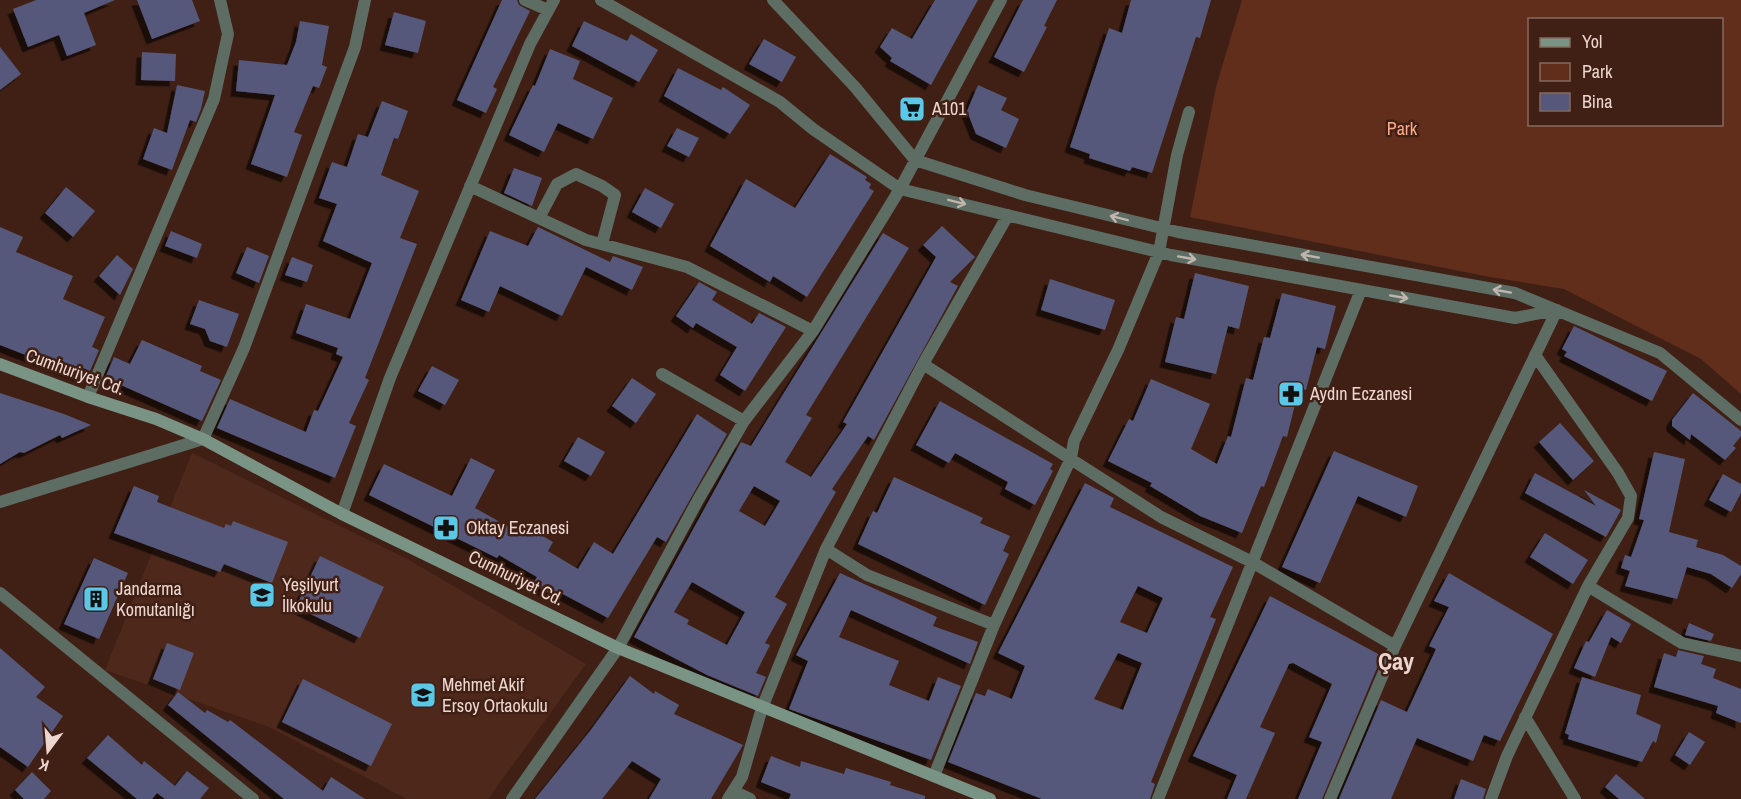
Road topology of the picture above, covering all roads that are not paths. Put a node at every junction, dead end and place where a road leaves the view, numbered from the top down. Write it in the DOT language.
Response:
graph roads {
  1 [pos="220,0"];
  2 [pos="365,0"];
  3 [pos="525,0"];
  4 [pos="602,0"];
  5 [pos="772,0"];
  6 [pos="1001,0"];
  7 [pos="551,5"];
  8 [pos="1189,112"];
  9 [pos="915,160"];
  10 [pos="470,186"];
  11 [pos="900,189"];
  12 [pos="1008,215"];
  13 [pos="539,218"];
  14 [pos="1164,229"];
  15 [pos="602,244"];
  16 [pos="1159,252"];
  17 [pos="1361,290"];
  18 [pos="1557,310"];
  19 [pos="813,331"];
  20 [pos="1535,355"];
  21 [pos="0,364"];
  22 [pos="923,364"];
  23 [pos="662,374"];
  24 [pos="88,398"];
  25 [pos="1741,420"];
  26 [pos="744,421"];
  27 [pos="202,439"];
  28 [pos="1071,458"];
  29 [pos="0,502"];
  30 [pos="342,514"];
  31 [pos="826,549"];
  32 [pos="1252,562"];
  33 [pos="1588,585"];
  34 [pos="0,593"];
  35 [pos="994,625"];
  36 [pos="1395,646"];
  37 [pos="618,648"];
  38 [pos="1741,656"];
  39 [pos="762,708"];
  40 [pos="1525,717"];
  41 [pos="934,776"];
  42 [pos="730,795"];
  43 [pos="253,799"];
  44 [pos="512,799"];
  45 [pos="750,799"];
  46 [pos="990,799"];
  47 [pos="1158,799"];
  48 [pos="1330,799"];
  49 [pos="1491,799"];
  50 [pos="1575,799"];
  1 -- 24 [label="street"];
  2 -- 27 [label="street"];
  3 -- 7 [label="street"];
  4 -- 11 [label="street"];
  5 -- 9 [label="street"];
  6 -- 9 [label="street"];
  7 -- 10 [label="street"];
  8 -- 14 [label="street"];
  9 -- 11 [label="street"];
  14 -- 9 [label="street, one-way"];
  10 -- 13 [label="street"];
  10 -- 30 [label="street"];
  11 -- 12 [label="street, one-way"];
  11 -- 19 [label="street"];
  12 -- 16 [label="street"];
  12 -- 22 [label="street"];
  13 -- 15 [label="street"];
  13 -- 15 [label="street"];
  14 -- 16 [label="street"];
  18 -- 14 [label="street, one-way"];
  15 -- 19 [label="street"];
  16 -- 17 [label="street, one-way"];
  16 -- 28 [label="street"];
  17 -- 18 [label="street, one-way"];
  17 -- 32 [label="street"];
  18 -- 20 [label="street"];
  18 -- 25 [label="street"];
  19 -- 26 [label="street"];
  20 -- 33 [label="street"];
  20 -- 36 [label="street"];
  21 -- 24 [label="main road, Cumhuriyet Cd."];
  22 -- 28 [label="street"];
  22 -- 31 [label="street"];
  23 -- 26 [label="street"];
  24 -- 27 [label="main road, Cumhuriyet Cd."];
  26 -- 37 [label="street"];
  27 -- 29 [label="street"];
  27 -- 30 [label="main road, Cumhuriyet Cd."];
  28 -- 32 [label="street"];
  28 -- 35 [label="street"];
  30 -- 37 [label="main road, Cumhuriyet Cd."];
  31 -- 35 [label="street"];
  31 -- 39 [label="street"];
  32 -- 36 [label="street"];
  32 -- 47 [label="street"];
  33 -- 38 [label="street"];
  33 -- 40 [label="street"];
  34 -- 43 [label="street"];
  35 -- 41 [label="street"];
  36 -- 48 [label="street"];
  37 -- 39 [label="main road, Cumhuriyet Cd."];
  37 -- 44 [label="street"];
  39 -- 41 [label="main road, Cumhuriyet Cd."];
  39 -- 42 [label="street"];
  40 -- 49 [label="street"];
  40 -- 50 [label="street"];
  41 -- 46 [label="main road, Cumhuriyet Cd."];
  42 -- 45 [label="street"];
}
